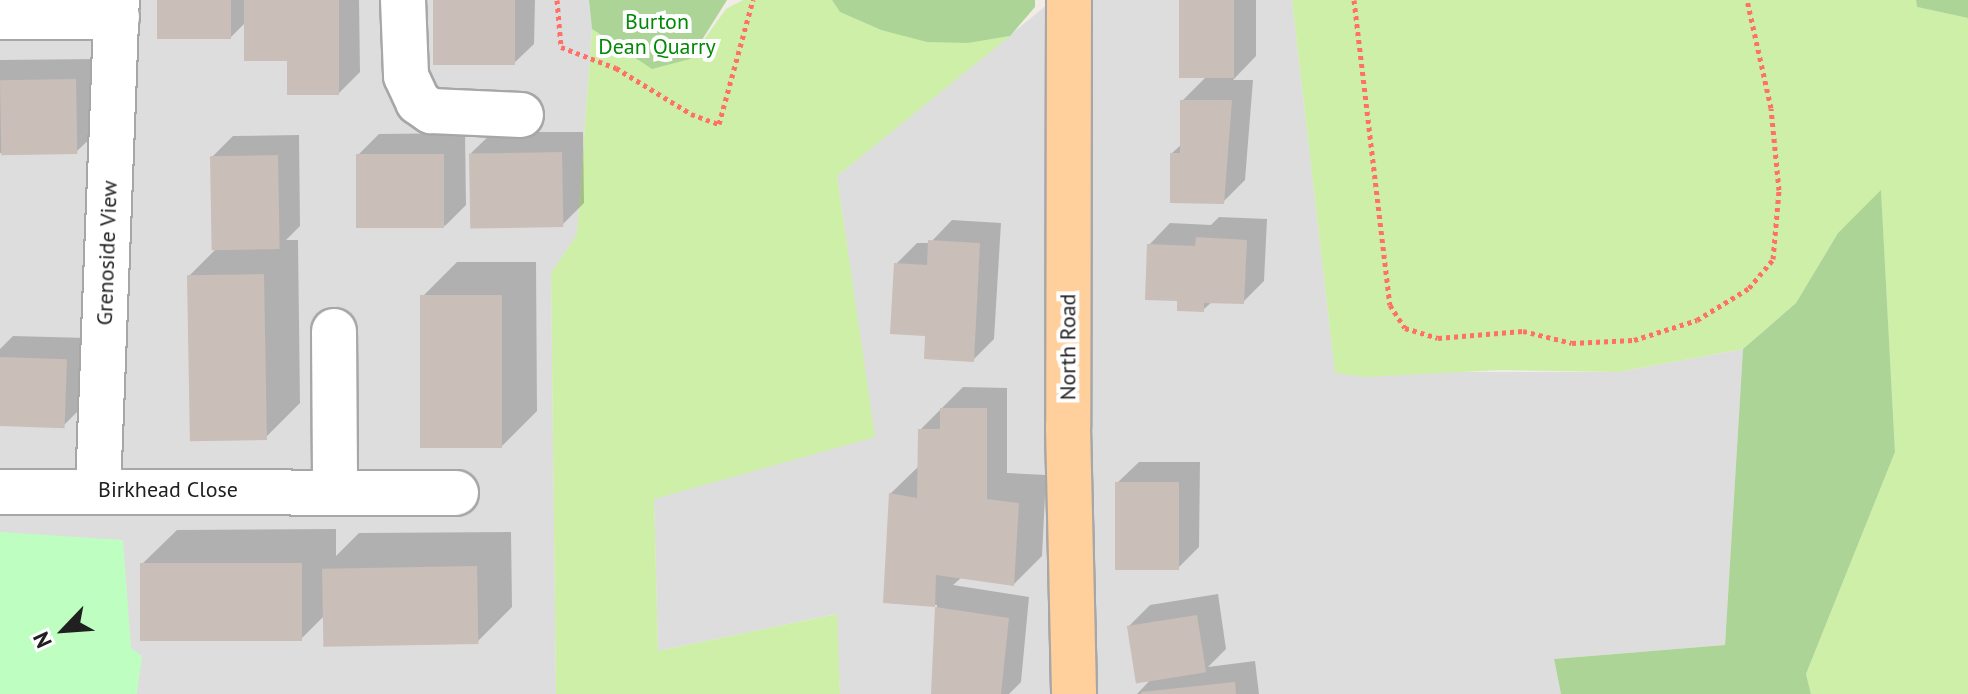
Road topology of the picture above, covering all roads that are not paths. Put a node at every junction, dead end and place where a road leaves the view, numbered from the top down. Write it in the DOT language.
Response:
graph roads {
  1 [pos="1069,0"];
  2 [pos="404,5"];
  3 [pos="117,8"];
  4 [pos="0,17"];
  5 [pos="521,115"];
  6 [pos="334,331"];
  7 [pos="98,489"];
  8 [pos="0,492"];
  9 [pos="335,492"];
  10 [pos="456,493"];
  11 [pos="1071,691"];
  1 -- 11 [label="main road, North Road"];
  2 -- 5 [label="street"];
  3 -- 4 [label="street, Grenoside View"];
  3 -- 7 [label="street, Grenoside View"];
  6 -- 9 [label="street"];
  7 -- 8 [label="street, Birkhead Close"];
  7 -- 9 [label="street, Birkhead Close"];
  9 -- 10 [label="street, Birkhead Close"];
}
